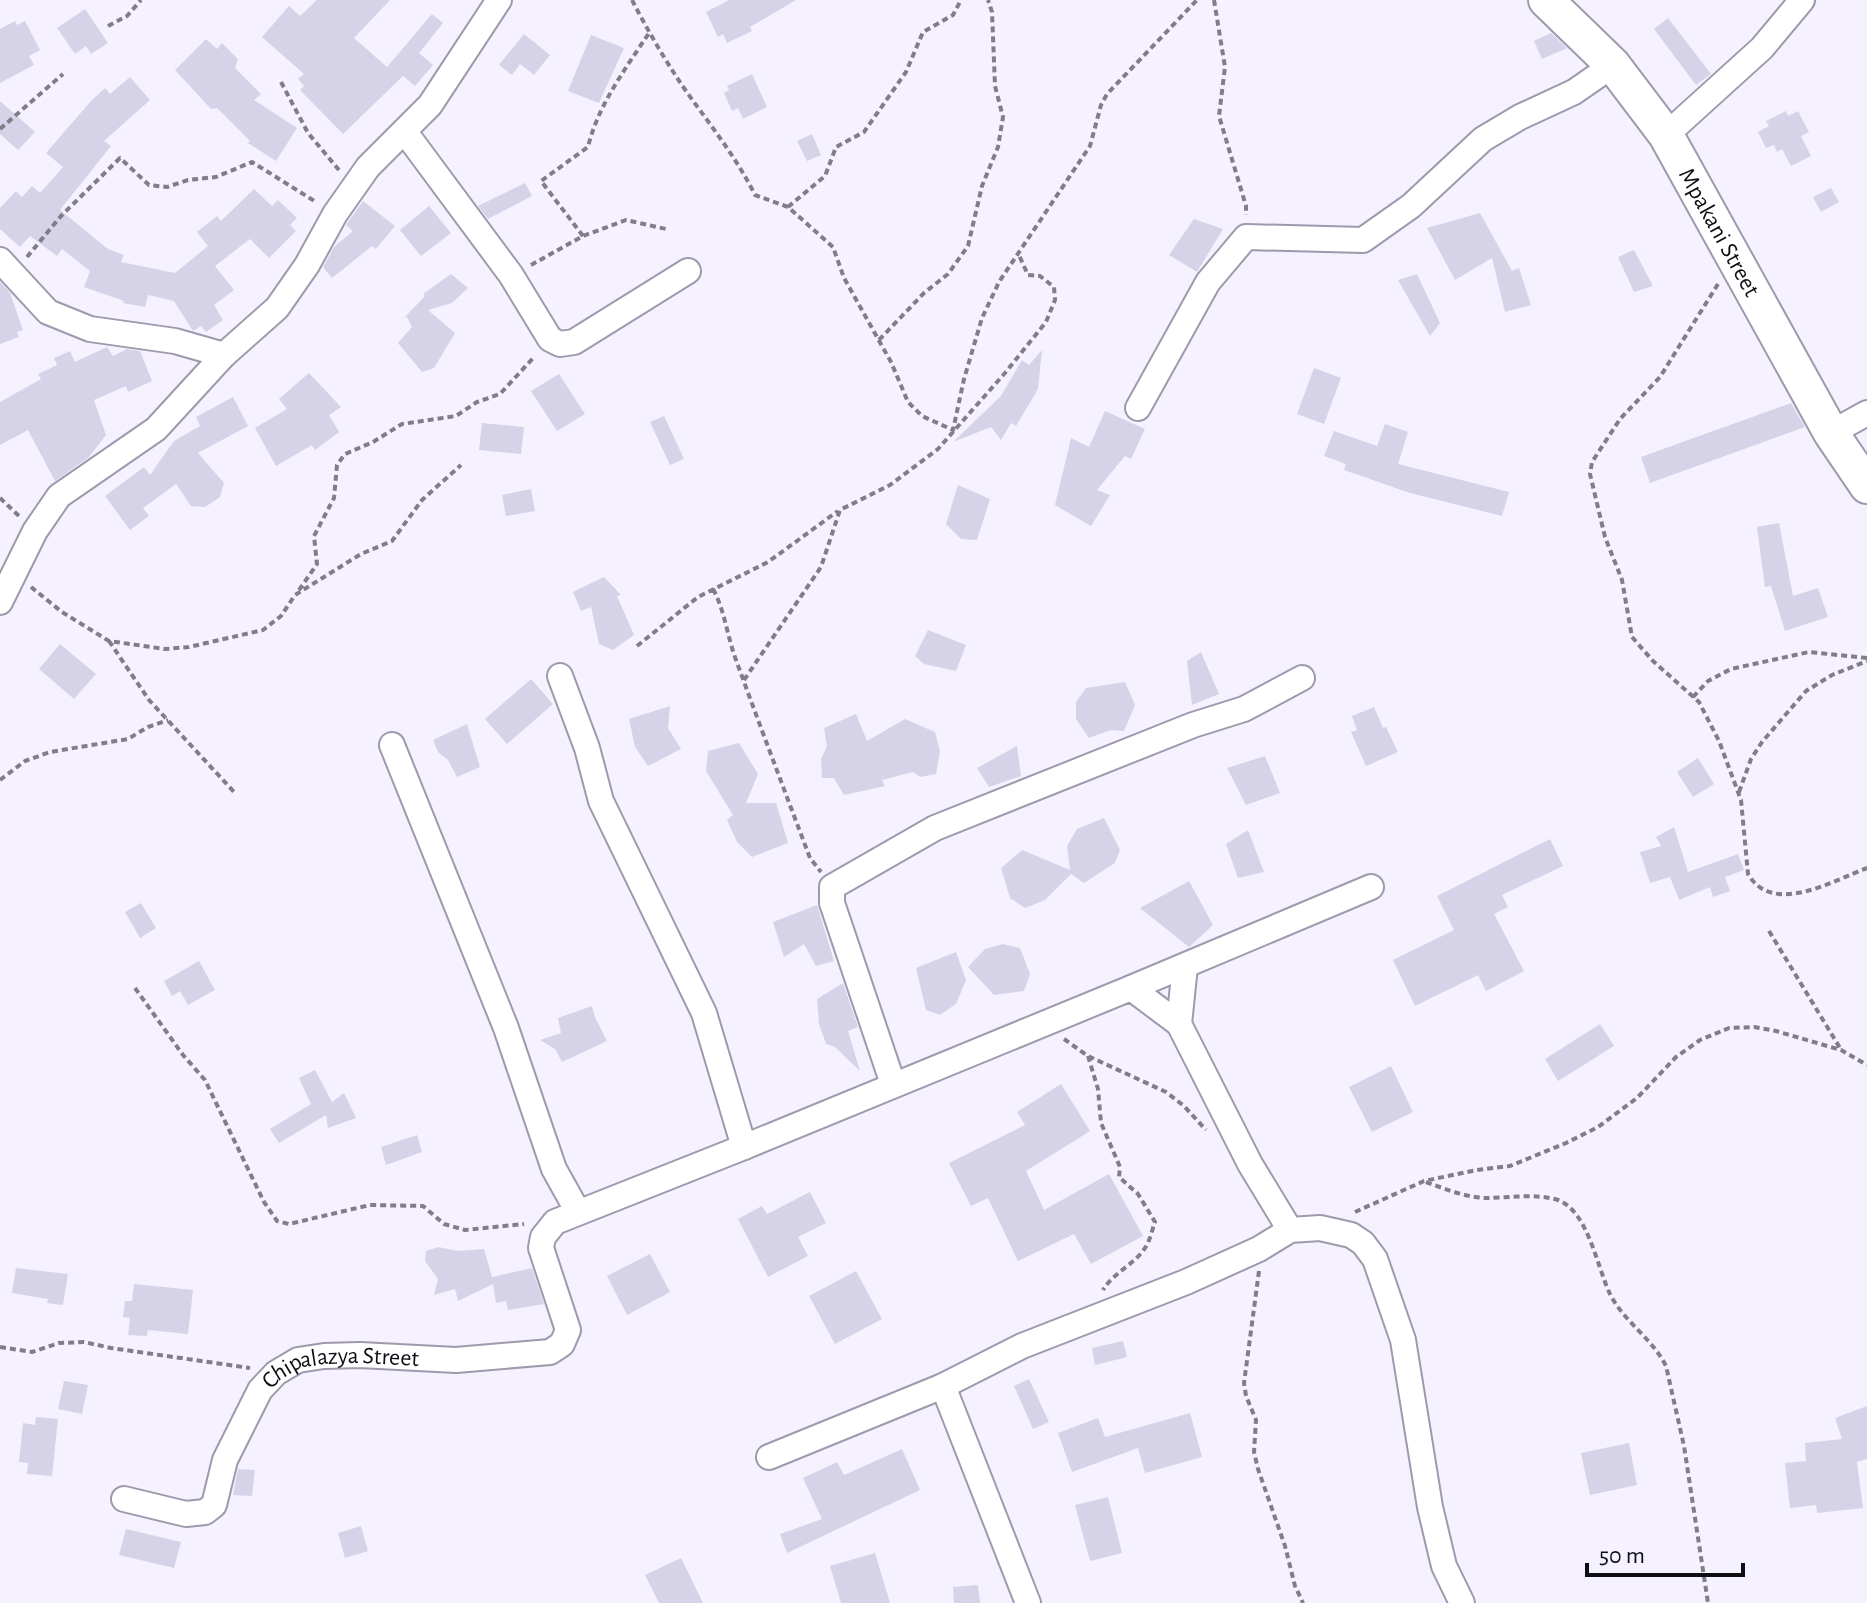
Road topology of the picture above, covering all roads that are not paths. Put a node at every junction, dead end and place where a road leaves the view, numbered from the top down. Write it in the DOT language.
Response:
graph roads {
  1 [pos="499,0"];
  2 [pos="1546,0"];
  3 [pos="1802,0"];
  4 [pos="1613,65"];
  5 [pos="405,132"];
  6 [pos="1666,135"];
  7 [pos="6,267"];
  8 [pos="688,271"];
  9 [pos="224,355"];
  10 [pos="1138,408"];
  11 [pos="1867,413"];
  12 [pos="1831,433"];
  13 [pos="1867,486"];
  14 [pos="0,602"];
  15 [pos="560,676"];
  16 [pos="1302,678"];
  17 [pos="392,745"];
  18 [pos="1371,887"];
  19 [pos="1185,966"];
  20 [pos="1131,988"];
  21 [pos="1179,1024"];
  22 [pos="893,1084"];
  23 [pos="744,1147"];
  24 [pos="578,1212"];
  25 [pos="1290,1230"];
  26 [pos="943,1386"];
  27 [pos="769,1457"];
  28 [pos="124,1499"];
  29 [pos="1028,1603"];
  30 [pos="1462,1603"];
  1 -- 5 [label="street"];
  2 -- 4 [label="street, Mpakani Street"];
  3 -- 6 [label="street"];
  4 -- 6 [label="street, Mpakani Street"];
  4 -- 10 [label="street"];
  5 -- 8 [label="street"];
  5 -- 9 [label="street"];
  6 -- 12 [label="street, Mpakani Street"];
  7 -- 9 [label="street"];
  9 -- 14 [label="street"];
  11 -- 12 [label="street"];
  12 -- 13 [label="street, Mpakani Street"];
  15 -- 23 [label="street"];
  16 -- 22 [label="street"];
  17 -- 24 [label="street"];
  18 -- 19 [label="street"];
  19 -- 20 [label="street"];
  19 -- 21 [label="street"];
  20 -- 21 [label="street"];
  20 -- 22 [label="street"];
  21 -- 25 [label="street"];
  22 -- 23 [label="street"];
  23 -- 24 [label="street"];
  24 -- 28 [label="street, Chipalazya Street"];
  25 -- 26 [label="street"];
  25 -- 30 [label="street"];
  26 -- 27 [label="street"];
  26 -- 29 [label="street"];
}
